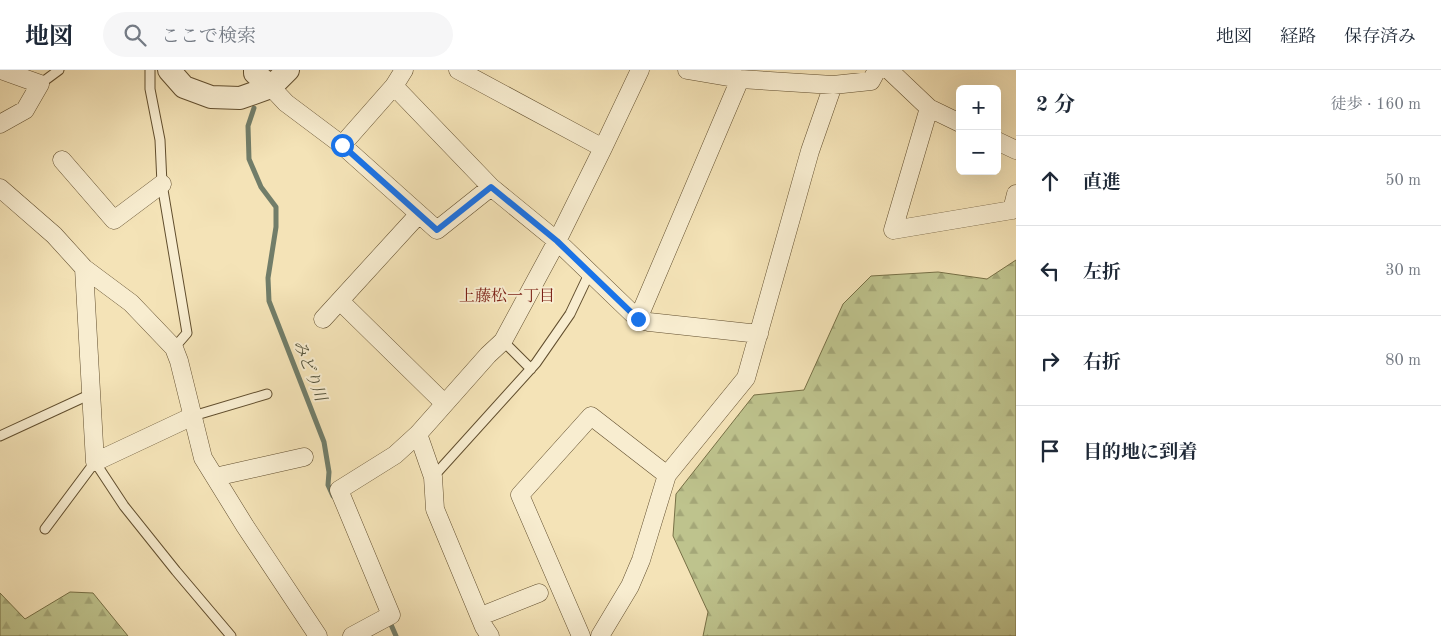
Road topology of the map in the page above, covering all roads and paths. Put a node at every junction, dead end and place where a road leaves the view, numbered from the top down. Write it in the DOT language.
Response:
graph roads {
  1 [pos="0,70"];
  2 [pos="59,70"];
  3 [pos="150,70"];
  4 [pos="169,70"];
  5 [pos="255,70"];
  6 [pos="288,70"];
  7 [pos="404,70"];
  8 [pos="458,70"];
  9 [pos="640,70"];
  10 [pos="687,70"];
  11 [pos="877,70"];
  12 [pos="889,70"];
  13 [pos="740,79"];
  14 [pos="40,84"];
  15 [pos="394,86"];
  16 [pos="833,86"];
  17 [pos="271,88"];
  18 [pos="929,108"];
  19 [pos="956,121"];
  20 [pos="0,124"];
  21 [pos="1001,143"];
  22 [pos="342,145"];
  23 [pos="603,148"];
  24 [pos="1016,150"];
  25 [pos="62,160"];
  26 [pos="162,184"];
  27 [pos="491,187"];
  28 [pos="1,192"];
  29 [pos="1016,194"];
  30 [pos="418,215"];
  31 [pos="557,241"];
  32 [pos="84,268"];
  33 [pos="589,274"];
  34 [pos="340,300"];
  35 [pos="323,319"];
  36 [pos="638,319"];
  37 [pos="759,334"];
  38 [pos="503,341"];
  39 [pos="174,348"];
  40 [pos="531,369"];
  41 [pos="91,394"];
  42 [pos="267,394"];
  43 [pos="444,403"];
  44 [pos="193,416"];
  45 [pos="418,434"];
  46 [pos="0,436"];
  47 [pos="304,457"];
  48 [pos="95,462"];
  49 [pos="667,475"];
  50 [pos="215,478"];
  51 [pos="433,478"];
  52 [pos="45,529"];
  53 [pos="539,593"];
  54 [pos="481,616"];
  55 [pos="231,636"];
  56 [pos="318,636"];
  57 [pos="352,636"];
  58 [pos="490,636"];
  59 [pos="581,636"];
  60 [pos="600,636"];
  1 -- 14 [label="street"];
  2 -- 14 [label="lane"];
  3 -- 26 [label="lane"];
  4 -- 17 [label="street"];
  5 -- 17 [label="street"];
  6 -- 17 [label="street"];
  7 -- 15 [label="street"];
  8 -- 23 [label="street"];
  9 -- 23 [label="street"];
  10 -- 13 [label="street"];
  11 -- 16 [label="street"];
  12 -- 18 [label="street"];
  13 -- 16 [label="street"];
  13 -- 36 [label="street"];
  14 -- 20 [label="street"];
  15 -- 22 [label="street"];
  15 -- 27 [label="street"];
  16 -- 37 [label="street"];
  17 -- 22 [label="street"];
  18 -- 19 [label="street"];
  18 -- 29 [label="street"];
  21 -- 24 [label="street"];
  22 -- 30 [label="street"];
  23 -- 31 [label="street"];
  25 -- 26 [label="street"];
  26 -- 39 [label="lane"];
  27 -- 30 [label="street"];
  27 -- 31 [label="street"];
  28 -- 32 [label="street"];
  30 -- 34 [label="street"];
  31 -- 33 [label="street"];
  31 -- 38 [label="street"];
  32 -- 39 [label="street"];
  32 -- 41 [label="street"];
  33 -- 36 [label="street"];
  33 -- 40 [label="lane"];
  34 -- 35 [label="street"];
  34 -- 43 [label="street"];
  36 -- 37 [label="street"];
  37 -- 49 [label="street"];
  38 -- 40 [label="lane"];
  38 -- 43 [label="street"];
  39 -- 44 [label="street"];
  40 -- 51 [label="lane"];
  41 -- 46 [label="lane"];
  41 -- 48 [label="street"];
  42 -- 44 [label="lane"];
  43 -- 45 [label="street"];
  44 -- 48 [label="street"];
  44 -- 50 [label="street"];
  45 -- 51 [label="street"];
  45 -- 57 [label="street"];
  47 -- 50 [label="street"];
  48 -- 52 [label="lane"];
  48 -- 55 [label="lane"];
  49 -- 59 [label="street"];
  49 -- 60 [label="street"];
  50 -- 56 [label="street"];
  51 -- 54 [label="street"];
  53 -- 54 [label="street"];
  54 -- 58 [label="street"];
}
